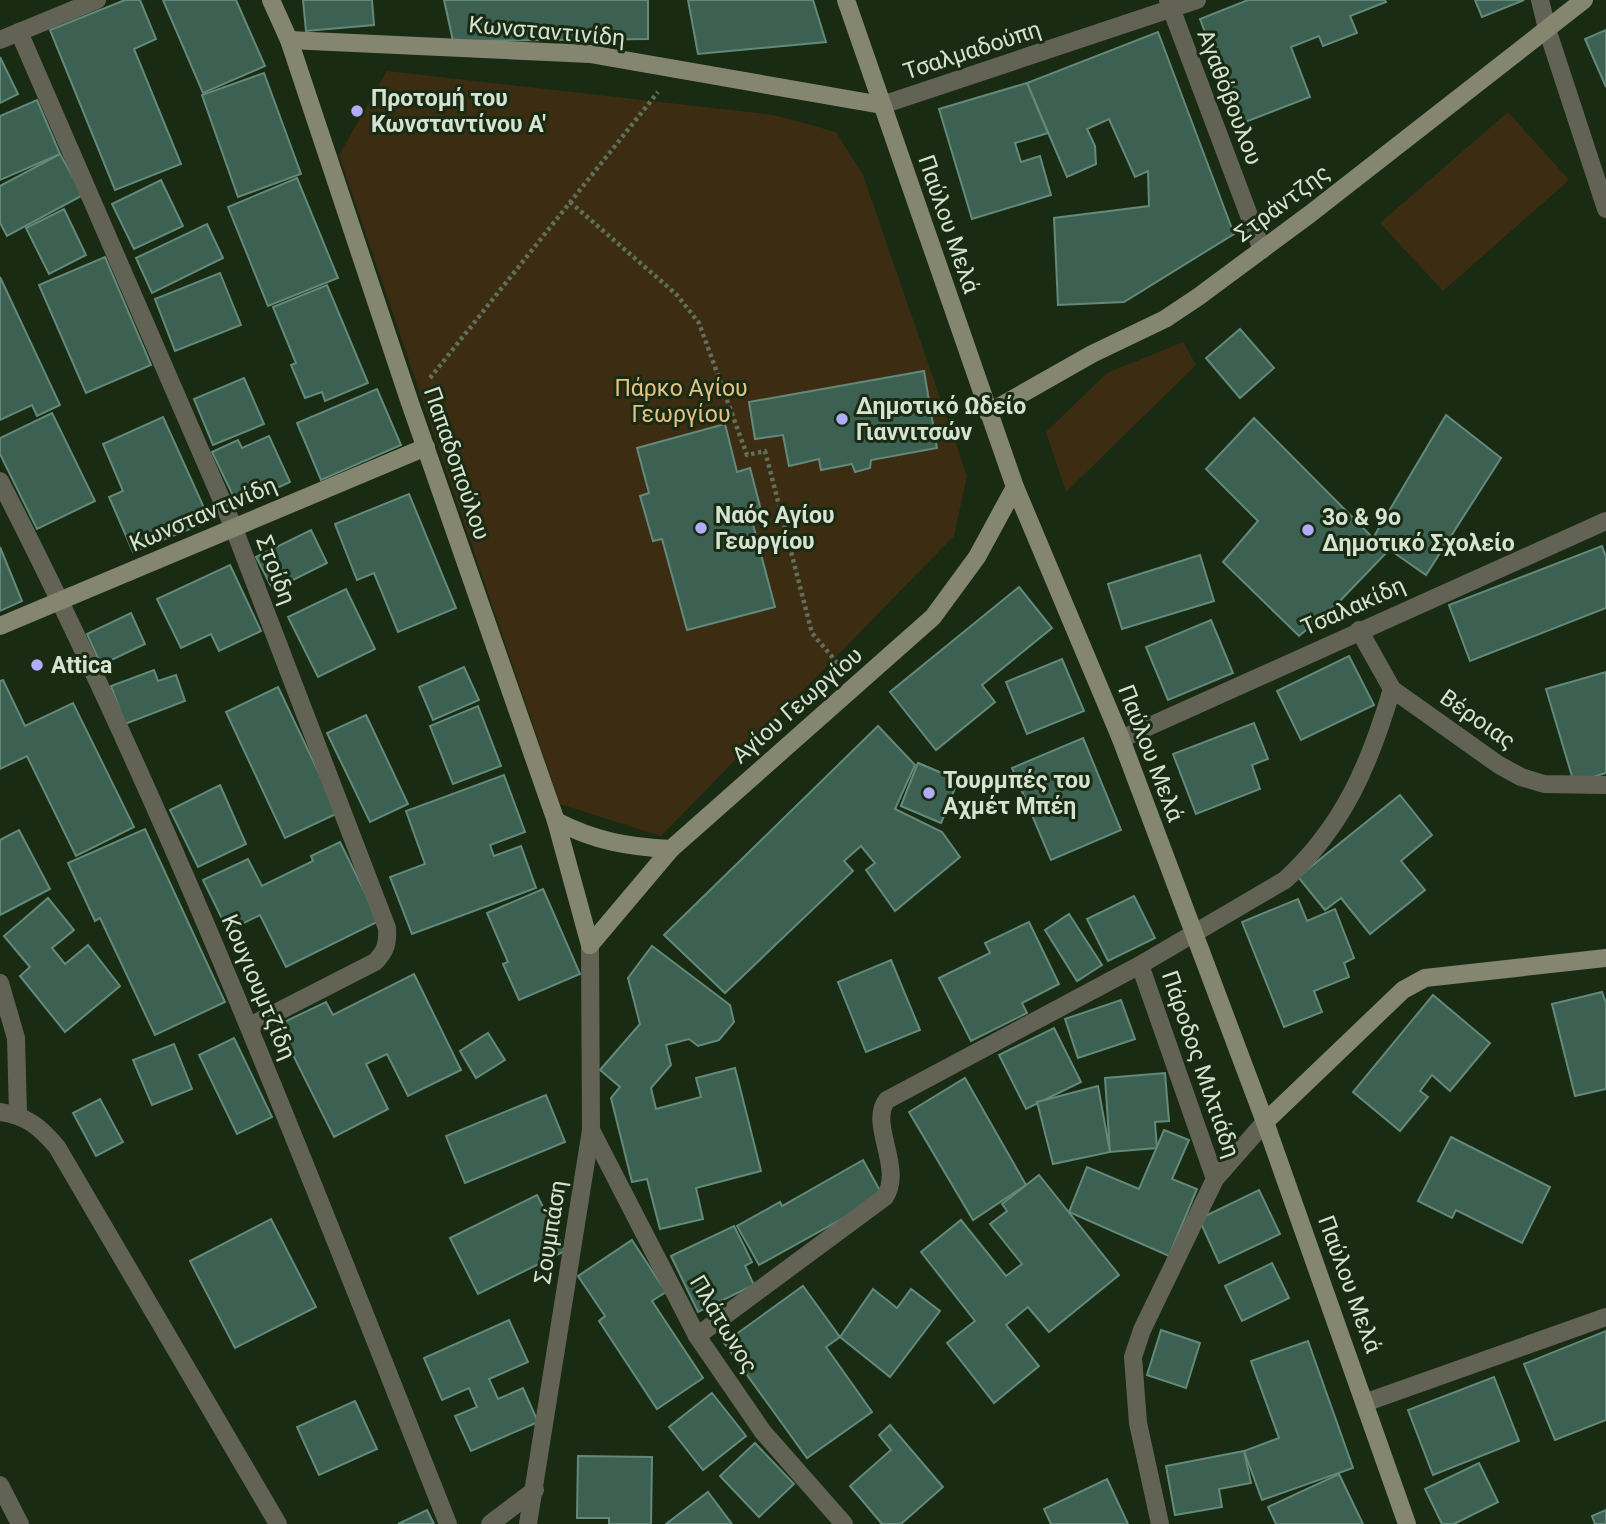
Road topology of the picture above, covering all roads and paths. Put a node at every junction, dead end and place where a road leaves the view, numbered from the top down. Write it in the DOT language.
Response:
graph roads {
  1 [pos="97,0"];
  2 [pos="271,0"];
  3 [pos="846,0"];
  4 [pos="1197,0"];
  5 [pos="1541,0"];
  6 [pos="1584,0"];
  7 [pos="1170,5"];
  8 [pos="1547,29"];
  9 [pos="19,32"];
  10 [pos="0,40"];
  11 [pos="289,40"];
  12 [pos="676,70"];
  13 [pos="882,105"];
  14 [pos="570,202"];
  15 [pos="1606,209"];
  16 [pos="1262,250"];
  17 [pos="410,403"];
  18 [pos="988,413"];
  19 [pos="426,447"];
  20 [pos="0,481"];
  21 [pos="1015,486"];
  22 [pos="1606,521"];
  23 [pos="233,526"];
  24 [pos="62,601"];
  25 [pos="0,626"];
  26 [pos="1359,630"];
  27 [pos="856,685"];
  28 [pos="1392,689"];
  29 [pos="1121,739"];
  30 [pos="1606,785"];
  31 [pos="556,821"];
  32 [pos="671,849"];
  33 [pos="1192,933"];
  34 [pos="590,944"];
  35 [pos="1606,958"];
  36 [pos="1140,965"];
  37 [pos="0,983"];
  38 [pos="250,1026"];
  39 [pos="0,1112"];
  40 [pos="18,1114"];
  41 [pos="1265,1122"];
  42 [pos="591,1130"];
  43 [pos="1215,1179"];
  44 [pos="1606,1317"];
  45 [pos="697,1336"];
  46 [pos="1367,1402"];
  47 [pos="0,1485"];
  48 [pos="535,1490"];
  49 [pos="20,1524"];
  50 [pos="278,1524"];
  51 [pos="448,1524"];
  52 [pos="490,1524"];
  53 [pos="528,1524"];
  54 [pos="844,1524"];
  55 [pos="1160,1524"];
  56 [pos="1407,1524"];
  1 -- 9 [label="street"];
  2 -- 11 [label="street, Παπαδοπούλου"];
  3 -- 13 [label="street, Παύλου Μελά"];
  4 -- 7 [label="street, Τσαλμαδούπη"];
  5 -- 8 [label="street"];
  6 -- 8 [label="street, Στράντζης"];
  7 -- 13 [label="street, Τσαλμαδούπη"];
  7 -- 16 [label="street, Αγαθόβουλου"];
  8 -- 15 [label="street"];
  8 -- 16 [label="street, Στράντζης"];
  9 -- 10 [label="street"];
  9 -- 23 [label="street, Στοίδη"];
  11 -- 12 [label="street, Κωνσταντινίδη"];
  11 -- 17 [label="street, Παπαδοπούλου"];
  12 -- 13 [label="street, Κωνσταντινίδη"];
  12 -- 14 [label="path"];
  13 -- 18 [label="street, Παύλου Μελά"];
  14 -- 17 [label="path"];
  14 -- 27 [label="path"];
  16 -- 18 [label="street, Στράντζης"];
  17 -- 19 [label="street, Παπαδοπούλου"];
  18 -- 21 [label="street, Παύλου Μελά"];
  19 -- 23 [label="street, Κωνσταντινίδη"];
  19 -- 31 [label="street, Παπαδοπούλου"];
  20 -- 24 [label="street, Κουγιουμτζίδη"];
  21 -- 27 [label="street, Αγίου Γεωργίου"];
  21 -- 29 [label="street, Παύλου Μελά"];
  22 -- 26 [label="street, Τσαλακίδη"];
  23 -- 24 [label="street, Κωνσταντινίδη"];
  23 -- 38 [label="street, Στοίδη"];
  24 -- 25 [label="street, Κωνσταντινίδη"];
  24 -- 38 [label="street, Κουγιουμτζίδη"];
  26 -- 28 [label="street, Βέροιας"];
  26 -- 29 [label="street, Τσαλακίδη"];
  27 -- 32 [label="street, Αγίου Γεωργίου"];
  28 -- 30 [label="street, Βέροιας"];
  28 -- 33 [label="street"];
  29 -- 33 [label="street, Παύλου Μελά"];
  31 -- 32 [label="street"];
  31 -- 34 [label="street, Παπαδοπούλου"];
  32 -- 34 [label="street, Αγίου Γεωργίου"];
  33 -- 36 [label="street"];
  33 -- 41 [label="street, Παύλου Μελά"];
  34 -- 42 [label="street, Σουμπάση"];
  35 -- 41 [label="street"];
  36 -- 43 [label="street, Πάροδος Μιλτιάδη"];
  36 -- 45 [label="street"];
  37 -- 40 [label="street"];
  38 -- 51 [label="street, Κουγιουμτζίδη"];
  39 -- 40 [label="street"];
  40 -- 50 [label="street"];
  41 -- 43 [label="street"];
  41 -- 46 [label="street, Παύλου Μελά"];
  42 -- 45 [label="street, Πλάτωνος"];
  42 -- 48 [label="street, Σουμπάση"];
  43 -- 55 [label="street"];
  44 -- 46 [label="street"];
  45 -- 54 [label="street, Πλάτωνος"];
  46 -- 56 [label="street, Παύλου Μελά"];
  47 -- 49 [label="street"];
  48 -- 52 [label="street"];
  48 -- 53 [label="street, Σουμπάση"];
}
